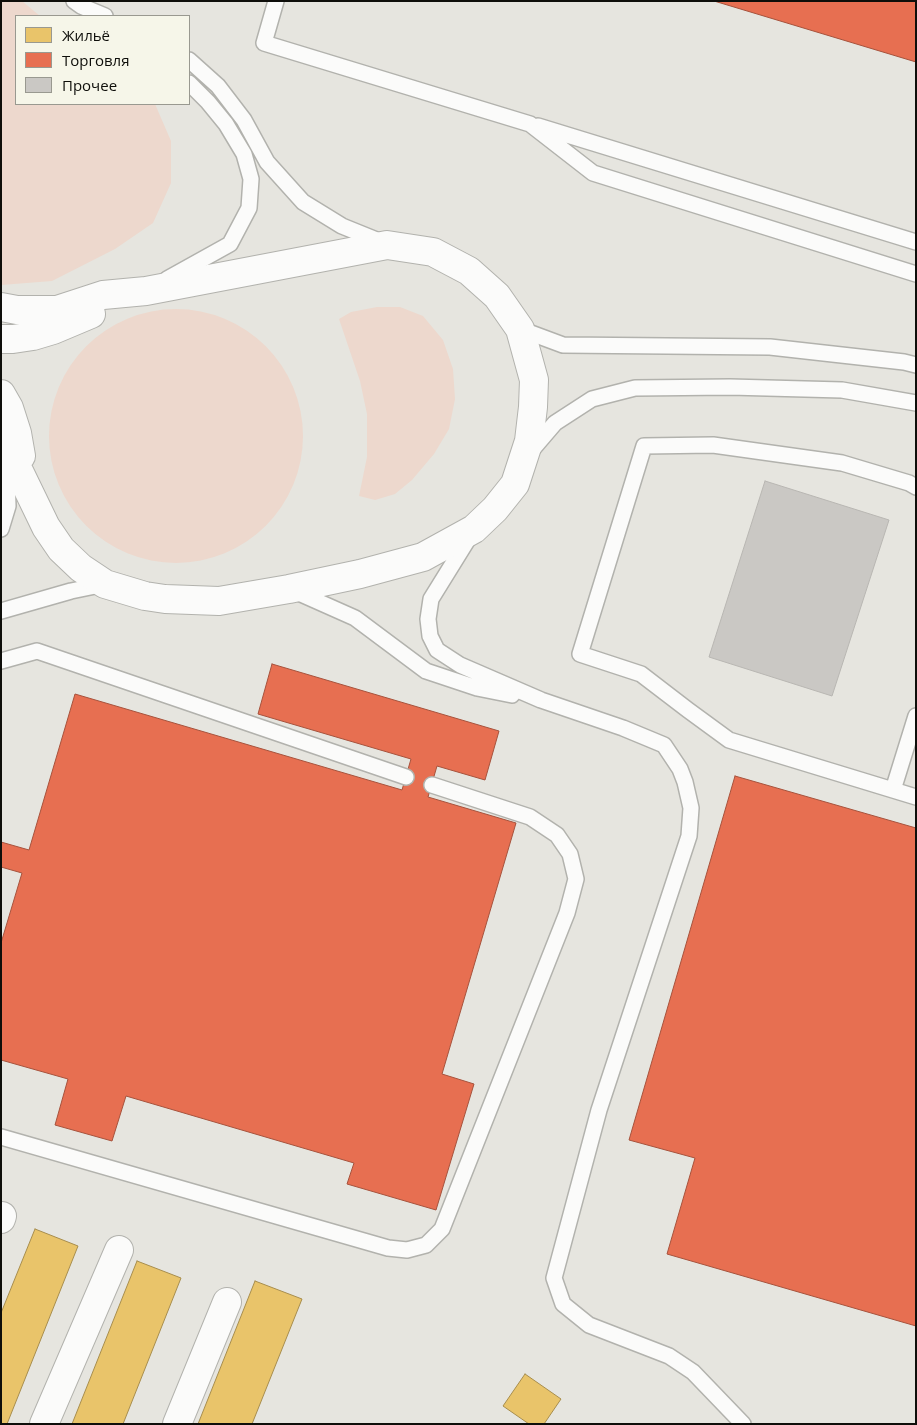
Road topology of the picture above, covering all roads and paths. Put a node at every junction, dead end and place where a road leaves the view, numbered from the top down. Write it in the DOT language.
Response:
graph roads {
  1 [pos="276,1"];
  2 [pos="80,8"];
  3 [pos="102,15"];
  4 [pos="190,61"];
  5 [pos="190,84"];
  6 [pos="530,124"];
  7 [pos="916,242"];
  8 [pos="387,245"];
  9 [pos="916,274"];
  10 [pos="146,291"];
  11 [pos="1,307"];
  12 [pos="520,329"];
  13 [pos="1,339"];
  14 [pos="916,365"];
  15 [pos="1,394"];
  16 [pos="916,403"];
  17 [pos="2,435"];
  18 [pos="523,459"];
  19 [pos="916,487"];
  20 [pos="28,489"];
  21 [pos="1,529"];
  22 [pos="474,529"];
  23 [pos="105,584"];
  24 [pos="288,589"];
  25 [pos="1,610"];
  26 [pos="1,660"];
  27 [pos="541,700"];
  28 [pos="916,716"];
  29 [pos="406,777"];
  30 [pos="432,785"];
  31 [pos="893,790"];
  32 [pos="916,796"];
  33 [pos="1,1137"];
  34 [pos="119,1250"];
  35 [pos="227,1302"];
  36 [pos="44,1424"];
  37 [pos="177,1424"];
  38 [pos="743,1424"];
  1 -- 6 [label="lane"];
  2 -- 3 [label="lane"];
  4 -- 8 [label="lane"];
  5 -- 10 [label="lane"];
  6 -- 7 [label="lane"];
  6 -- 9 [label="lane"];
  8 -- 10 [label="street"];
  8 -- 12 [label="street"];
  10 -- 11 [label="street"];
  10 -- 13 [label="street"];
  12 -- 14 [label="lane"];
  12 -- 18 [label="street"];
  15 -- 20 [label="street"];
  16 -- 18 [label="lane"];
  17 -- 20 [label="street"];
  17 -- 21 [label="lane"];
  18 -- 22 [label="street"];
  19 -- 31 [label="lane"];
  20 -- 23 [label="street"];
  22 -- 24 [label="street"];
  22 -- 27 [label="lane"];
  23 -- 24 [label="street"];
  23 -- 25 [label="lane"];
  24 -- 27 [label="lane"];
  26 -- 29 [label="lane"];
  27 -- 38 [label="lane"];
  28 -- 31 [label="lane"];
  30 -- 33 [label="lane"];
  31 -- 32 [label="lane"];
  34 -- 36 [label="street"];
  35 -- 37 [label="street"];
}
